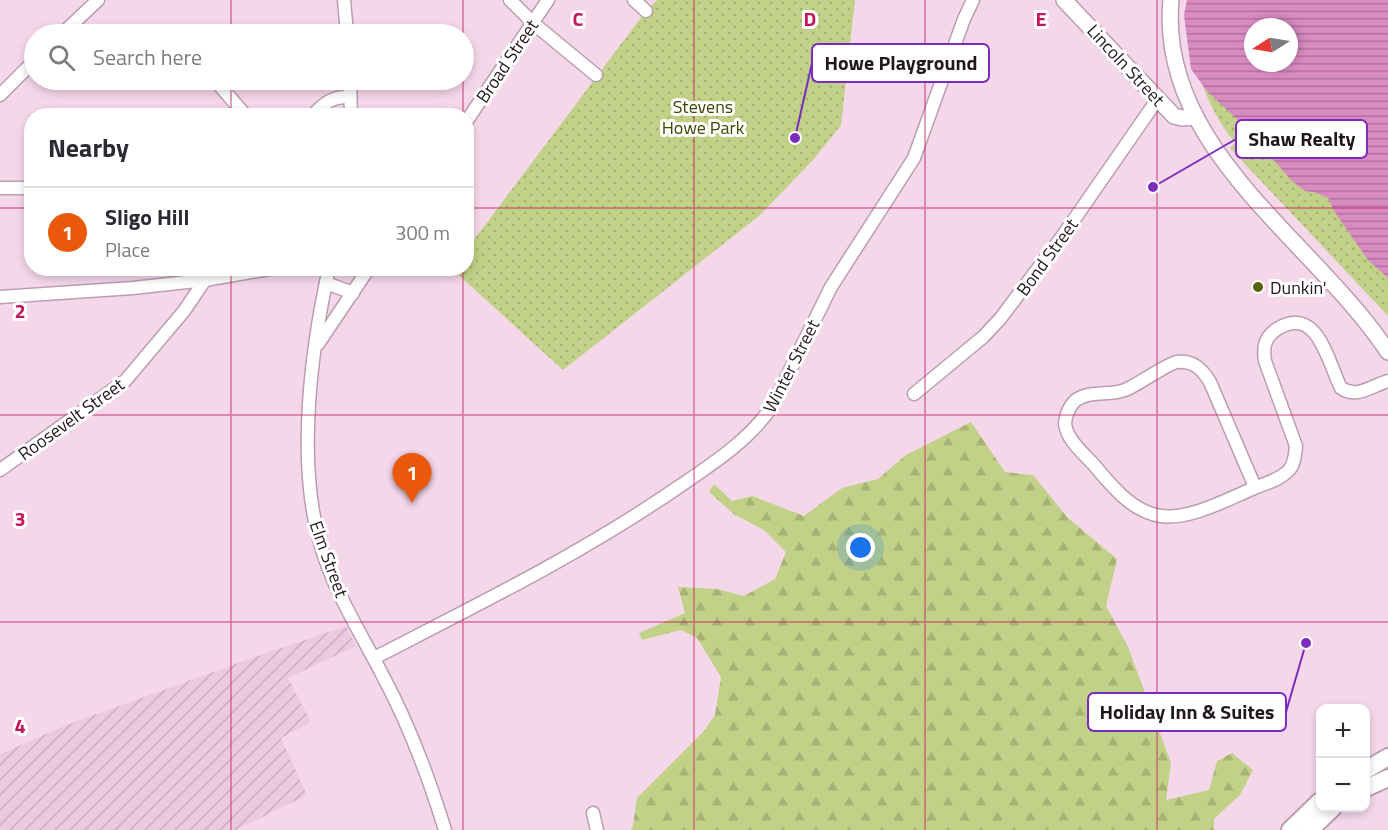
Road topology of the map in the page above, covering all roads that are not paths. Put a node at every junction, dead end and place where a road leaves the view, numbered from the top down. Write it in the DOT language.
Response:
graph roads {
  1 [pos="344,0"];
  2 [pos="510,0"];
  3 [pos="548,0"];
  4 [pos="634,0"];
  5 [pos="973,0"];
  6 [pos="1064,0"];
  7 [pos="1171,0"];
  8 [pos="96,1"];
  9 [pos="646,11"];
  10 [pos="533,23"];
  11 [pos="72,24"];
  12 [pos="346,24"];
  13 [pos="24,71"];
  14 [pos="596,75"];
  15 [pos="224,90"];
  16 [pos="351,90"];
  17 [pos="0,95"];
  18 [pos="351,97"];
  19 [pos="1157,100"];
  20 [pos="239,108"];
  21 [pos="321,108"];
  22 [pos="351,108"];
  23 [pos="474,111"];
  24 [pos="1195,117"];
  25 [pos="0,188"];
  26 [pos="24,188"];
  27 [pos="228,276"];
  28 [pos="327,276"];
  29 [pos="364,276"];
  30 [pos="205,280"];
  31 [pos="326,282"];
  32 [pos="353,293"];
  33 [pos="0,297"];
  34 [pos="315,348"];
  35 [pos="1388,352"];
  36 [pos="1388,381"];
  37 [pos="914,394"];
  38 [pos="0,470"];
  39 [pos="1255,488"];
  40 [pos="374,658"];
  41 [pos="1388,757"];
  42 [pos="1370,767"];
  43 [pos="1388,778"];
  44 [pos="1370,786"];
  45 [pos="1316,805"];
  46 [pos="1328,812"];
  47 [pos="593,813"];
  48 [pos="445,830"];
  49 [pos="597,830"];
  50 [pos="1290,830"];
  51 [pos="1310,830"];
  1 -- 12 [label="street"];
  2 -- 10 [label="street"];
  3 -- 10 [label="street, Broad Street"];
  4 -- 9 [label="street"];
  5 -- 40 [label="street, Winter Street"];
  6 -- 19 [label="main road, Lincoln Street"];
  7 -- 24 [label="main road"];
  8 -- 11 [label="street"];
  10 -- 14 [label="street"];
  10 -- 23 [label="street, Broad Street"];
  13 -- 17 [label="street"];
  15 -- 20 [label="street"];
  16 -- 18 [label="street"];
  18 -- 21 [label="street"];
  18 -- 22 [label="street"];
  19 -- 24 [label="main road, Lincoln Street"];
  19 -- 37 [label="street, Bond Street"];
  24 -- 35 [label="main road"];
  25 -- 26 [label="street"];
  27 -- 30 [label="street"];
  28 -- 31 [label="street, Elm Street"];
  29 -- 32 [label="street"];
  30 -- 33 [label="street"];
  30 -- 38 [label="street, Roosevelt Street"];
  31 -- 32 [label="street"];
  31 -- 34 [label="street, Elm Street"];
  32 -- 34 [label="street"];
  34 -- 40 [label="street, Elm Street"];
  36 -- 39 [label="street"];
  39 -- 39 [label="street"];
  40 -- 48 [label="street, Elm Street"];
  41 -- 42 [label="highway"];
  43 -- 44 [label="highway"];
  45 -- 50 [label="highway"];
  46 -- 51 [label="highway"];
  47 -- 49 [label="street"];
}
